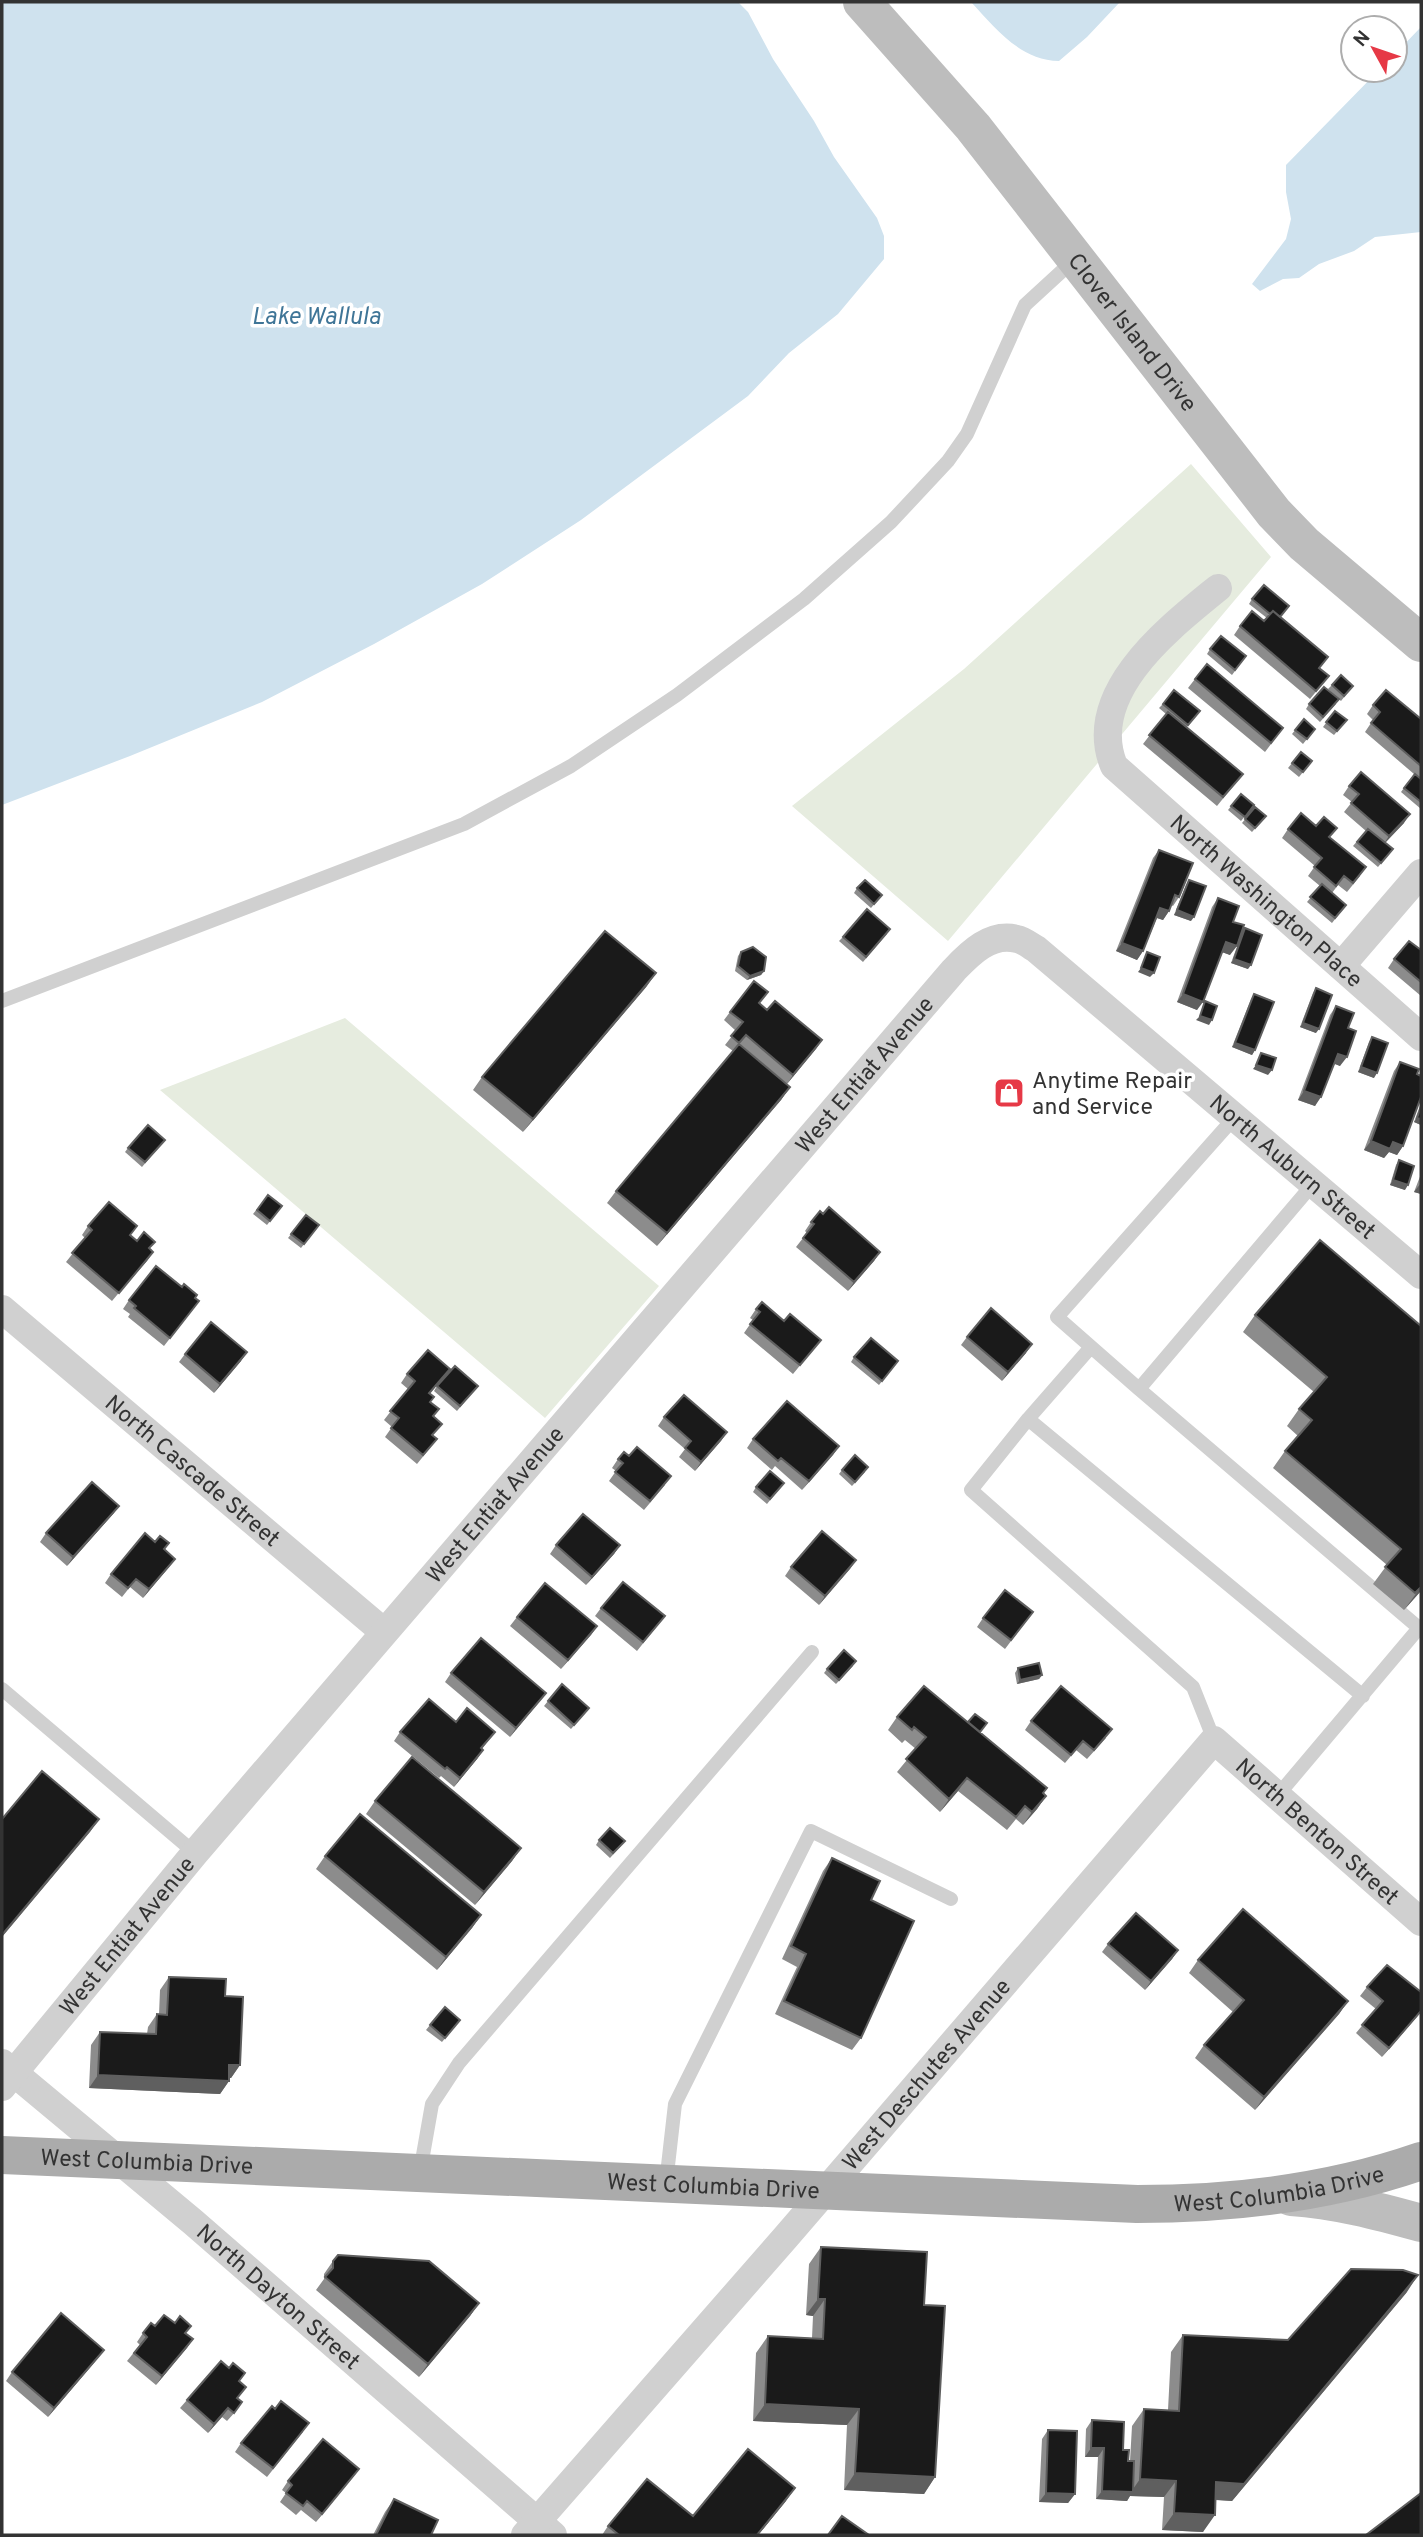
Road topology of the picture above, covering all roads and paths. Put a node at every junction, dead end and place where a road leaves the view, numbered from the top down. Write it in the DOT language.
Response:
graph roads {
  1 [pos="862,2"];
  2 [pos="1075,259"];
  3 [pos="1218,588"];
  4 [pos="1421,643"];
  5 [pos="1421,873"];
  6 [pos="1000,938"];
  7 [pos="1341,966"];
  8 [pos="2,1001"];
  9 [pos="1421,1037"];
  10 [pos="1235,1117"];
  11 [pos="1313,1184"];
  12 [pos="1421,1275"];
  13 [pos="2,1309"];
  14 [pos="1091,1347"];
  15 [pos="1139,1389"];
  16 [pos="1028,1419"];
  17 [pos="384,1632"];
  18 [pos="812,1652"];
  19 [pos="2,1689"];
  20 [pos="1363,1696"];
  21 [pos="1214,1740"];
  22 [pos="1278,1795"];
  23 [pos="195,1853"];
  24 [pos="950,1899"];
  25 [pos="1421,1922"];
  26 [pos="6,2075"];
  27 [pos="2,2155"];
  28 [pos="116,2160"];
  29 [pos="1421,2161"];
  30 [pos="420,2174"];
  31 [pos="666,2184"];
  32 [pos="824,2191"];
  33 [pos="1279,2196"];
  34 [pos="1421,2223"];
  35 [pos="539,2531"];
  1 -- 2 [label="street, Clover Island Drive"];
  2 -- 4 [label="street, Clover Island Drive"];
  2 -- 8 [label="lane"];
  3 -- 7 [label="street, North Washington Place"];
  5 -- 7 [label="street"];
  6 -- 10 [label="street, North Auburn Street"];
  6 -- 17 [label="street, West Entiat Avenue"];
  7 -- 9 [label="street, North Washington Place"];
  10 -- 11 [label="street, North Auburn Street"];
  10 -- 14 [label="lane"];
  11 -- 12 [label="street, North Auburn Street"];
  11 -- 15 [label="lane"];
  13 -- 17 [label="street, North Cascade Street"];
  14 -- 15 [label="lane"];
  14 -- 16 [label="lane"];
  15 -- 20 [label="lane"];
  16 -- 20 [label="lane"];
  16 -- 21 [label="lane"];
  17 -- 23 [label="street, West Entiat Avenue"];
  18 -- 30 [label="lane"];
  19 -- 23 [label="lane"];
  20 -- 22 [label="lane"];
  21 -- 22 [label="street, North Benton Street"];
  21 -- 32 [label="street, West Deschutes Avenue"];
  22 -- 25 [label="street, North Benton Street"];
  23 -- 26 [label="street, West Entiat Avenue"];
  24 -- 31 [label="lane"];
  26 -- 28 [label="street, North Dayton Street"];
  27 -- 28 [label="main road, West Columbia Drive"];
  28 -- 30 [label="main road, West Columbia Drive"];
  28 -- 35 [label="street, North Dayton Street"];
  29 -- 33 [label="main road, West Columbia Drive"];
  30 -- 31 [label="main road, West Columbia Drive"];
  31 -- 32 [label="main road, West Columbia Drive"];
  32 -- 33 [label="main road, West Columbia Drive"];
  32 -- 35 [label="street, West Deschutes Avenue"];
  33 -- 34 [label="street"];
}
